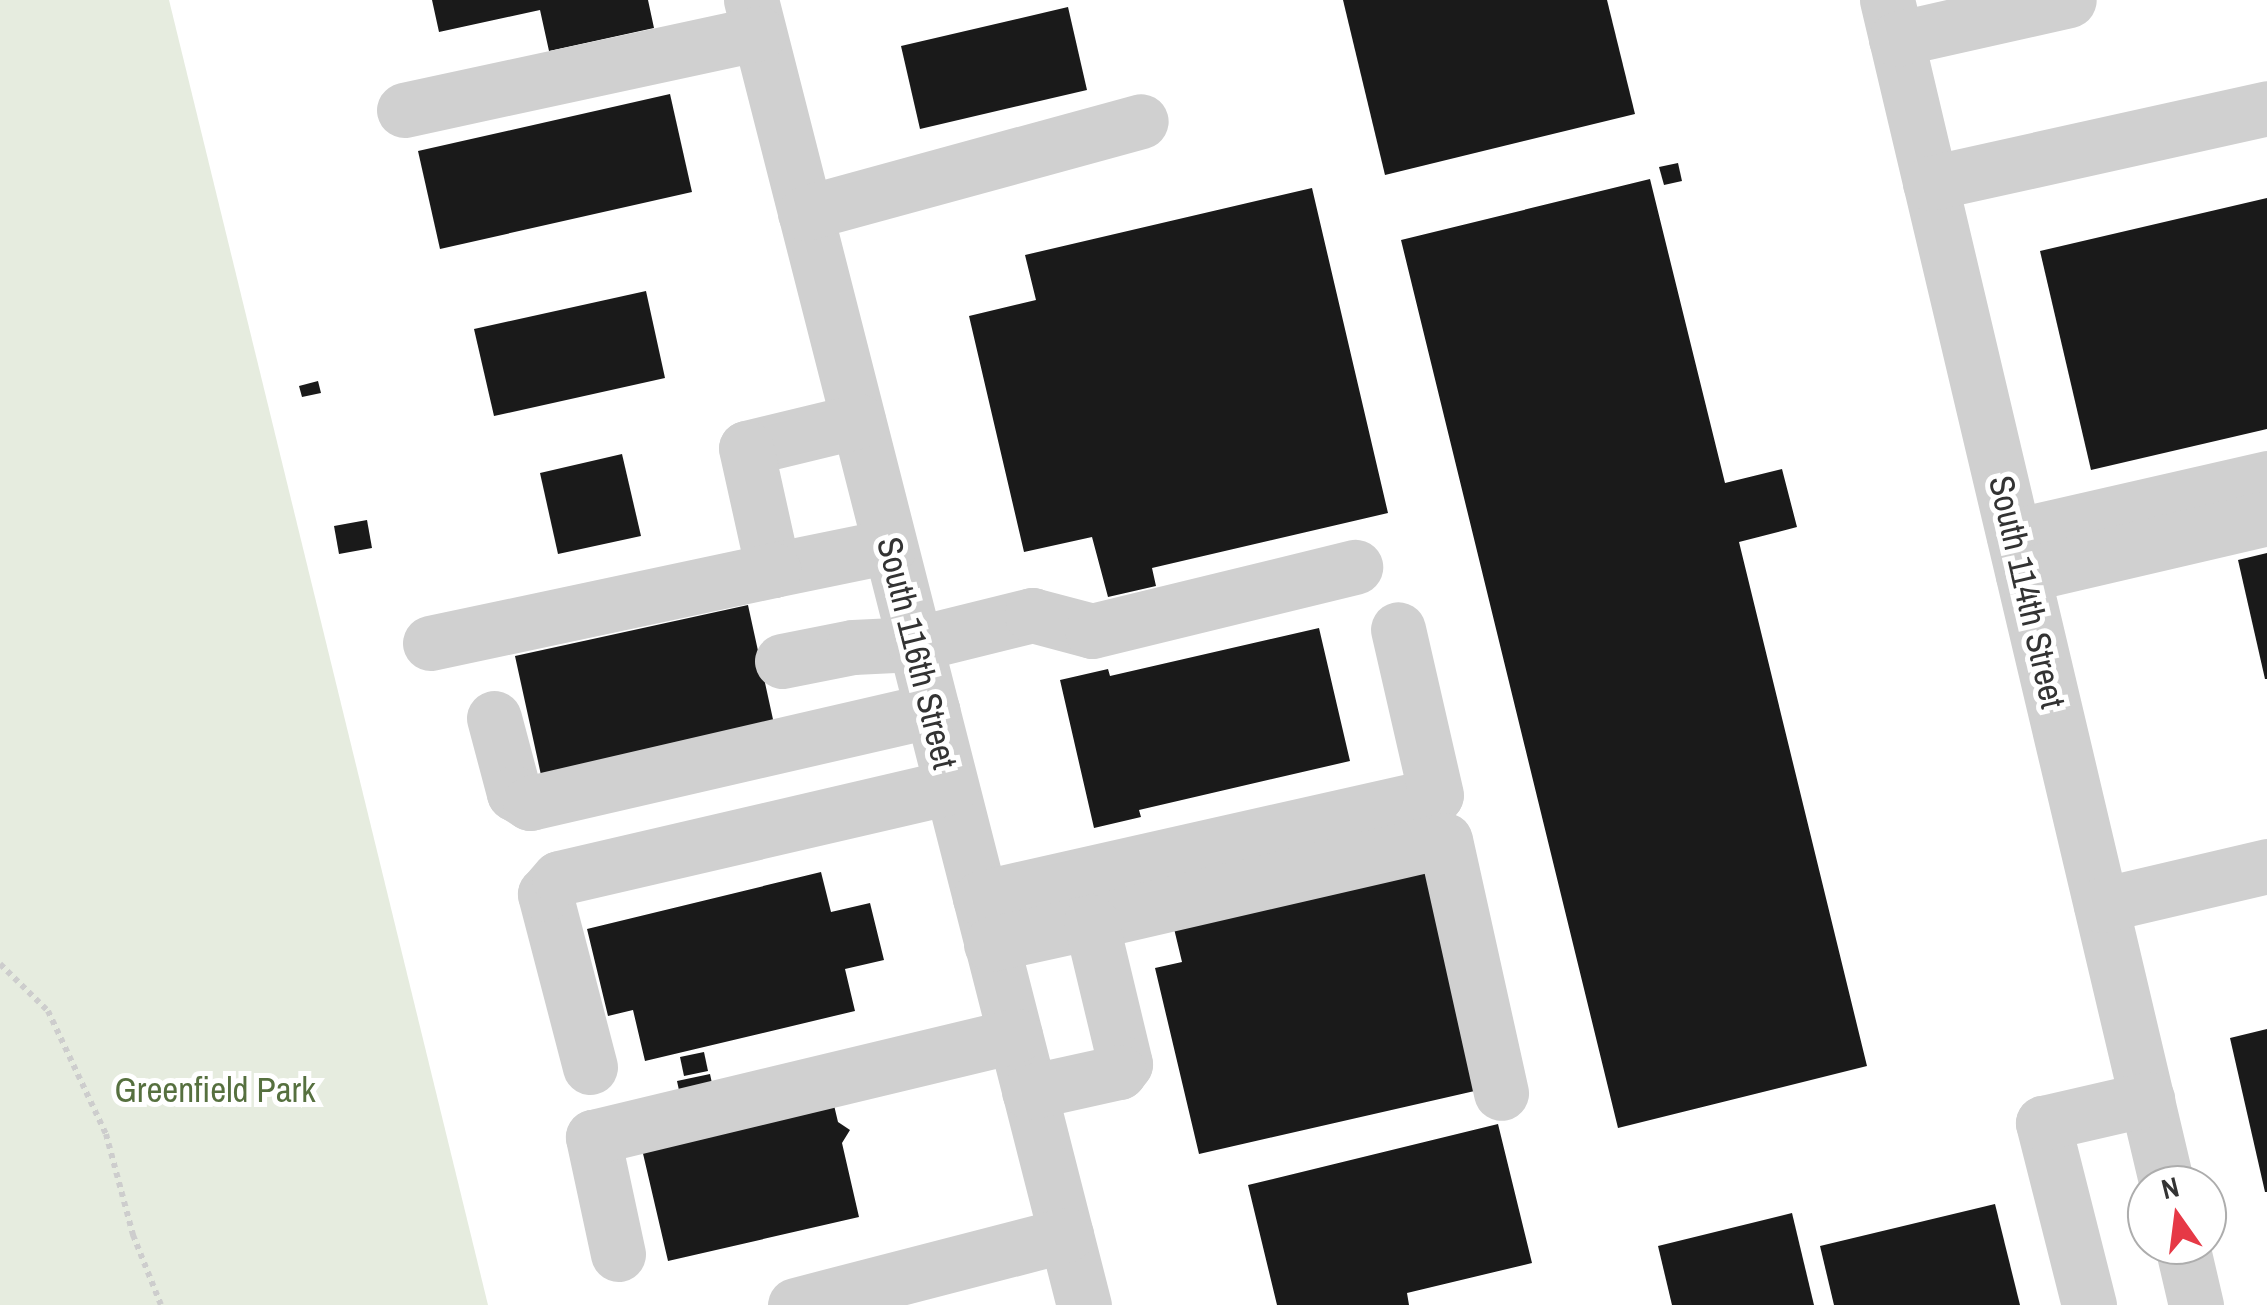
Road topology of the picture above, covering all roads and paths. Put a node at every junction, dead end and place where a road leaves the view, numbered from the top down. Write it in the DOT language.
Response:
graph roads {
  1 [pos="2069,0"];
  2 [pos="755,16"];
  3 [pos="1891,20"];
  4 [pos="2267,108"];
  5 [pos="404,110"];
  6 [pos="1140,121"];
  7 [pos="1930,183"];
  8 [pos="805,213"];
  9 [pos="858,421"];
  10 [pos="2267,478"];
  11 [pos="2267,518"];
  12 [pos="890,546"];
  13 [pos="2018,555"];
  14 [pos="1355,567"];
  15 [pos="774,570"];
  16 [pos="1398,629"];
  17 [pos="430,643"];
  18 [pos="915,644"];
  19 [pos="782,661"];
  20 [pos="932,710"];
  21 [pos="494,718"];
  22 [pos="951,787"];
  23 [pos="1440,817"];
  24 [pos="2267,866"];
  25 [pos="2101,905"];
  26 [pos="986,921"];
  27 [pos="1090,922"];
  28 [pos="0,964"];
  29 [pos="1015,1036"];
  30 [pos="590,1067"];
  31 [pos="1030,1092"];
  32 [pos="1501,1093"];
  33 [pos="2147,1098"];
  34 [pos="2163,1165"];
  35 [pos="1066,1234"];
  36 [pos="618,1254"];
  37 [pos="2187,1265"];
  38 [pos="162,1305"];
  39 [pos="795,1305"];
  40 [pos="1084,1305"];
  41 [pos="2089,1305"];
  42 [pos="2196,1305"];
  1 -- 3 [label="street"];
  2 -- 5 [label="street"];
  2 -- 8 [label="street, South 116th Street"];
  3 -- 7 [label="street, South 114th Street"];
  4 -- 7 [label="street"];
  6 -- 8 [label="street"];
  7 -- 13 [label="street, South 114th Street"];
  8 -- 9 [label="street, South 116th Street"];
  9 -- 12 [label="street, South 116th Street"];
  9 -- 15 [label="street"];
  10 -- 13 [label="street"];
  11 -- 13 [label="street"];
  12 -- 15 [label="street"];
  12 -- 18 [label="street, South 116th Street"];
  13 -- 25 [label="street, South 114th Street"];
  14 -- 18 [label="street"];
  15 -- 17 [label="street"];
  16 -- 23 [label="street"];
  18 -- 19 [label="street"];
  18 -- 20 [label="street, South 116th Street"];
  20 -- 21 [label="street"];
  20 -- 22 [label="street, South 116th Street"];
  22 -- 26 [label="street, South 116th Street"];
  22 -- 30 [label="street"];
  23 -- 26 [label="street"];
  23 -- 27 [label="street"];
  23 -- 32 [label="street"];
  24 -- 25 [label="street"];
  25 -- 33 [label="street, South 114th Street"];
  26 -- 27 [label="street"];
  26 -- 29 [label="street, South 116th Street"];
  27 -- 31 [label="street"];
  28 -- 38 [label="path"];
  29 -- 31 [label="street, South 116th Street"];
  29 -- 36 [label="street"];
  31 -- 35 [label="street, South 116th Street"];
  33 -- 34 [label="street, South 114th Street"];
  33 -- 41 [label="street"];
  35 -- 39 [label="street"];
  35 -- 40 [label="street, South 116th Street"];
  37 -- 42 [label="street"];
}
